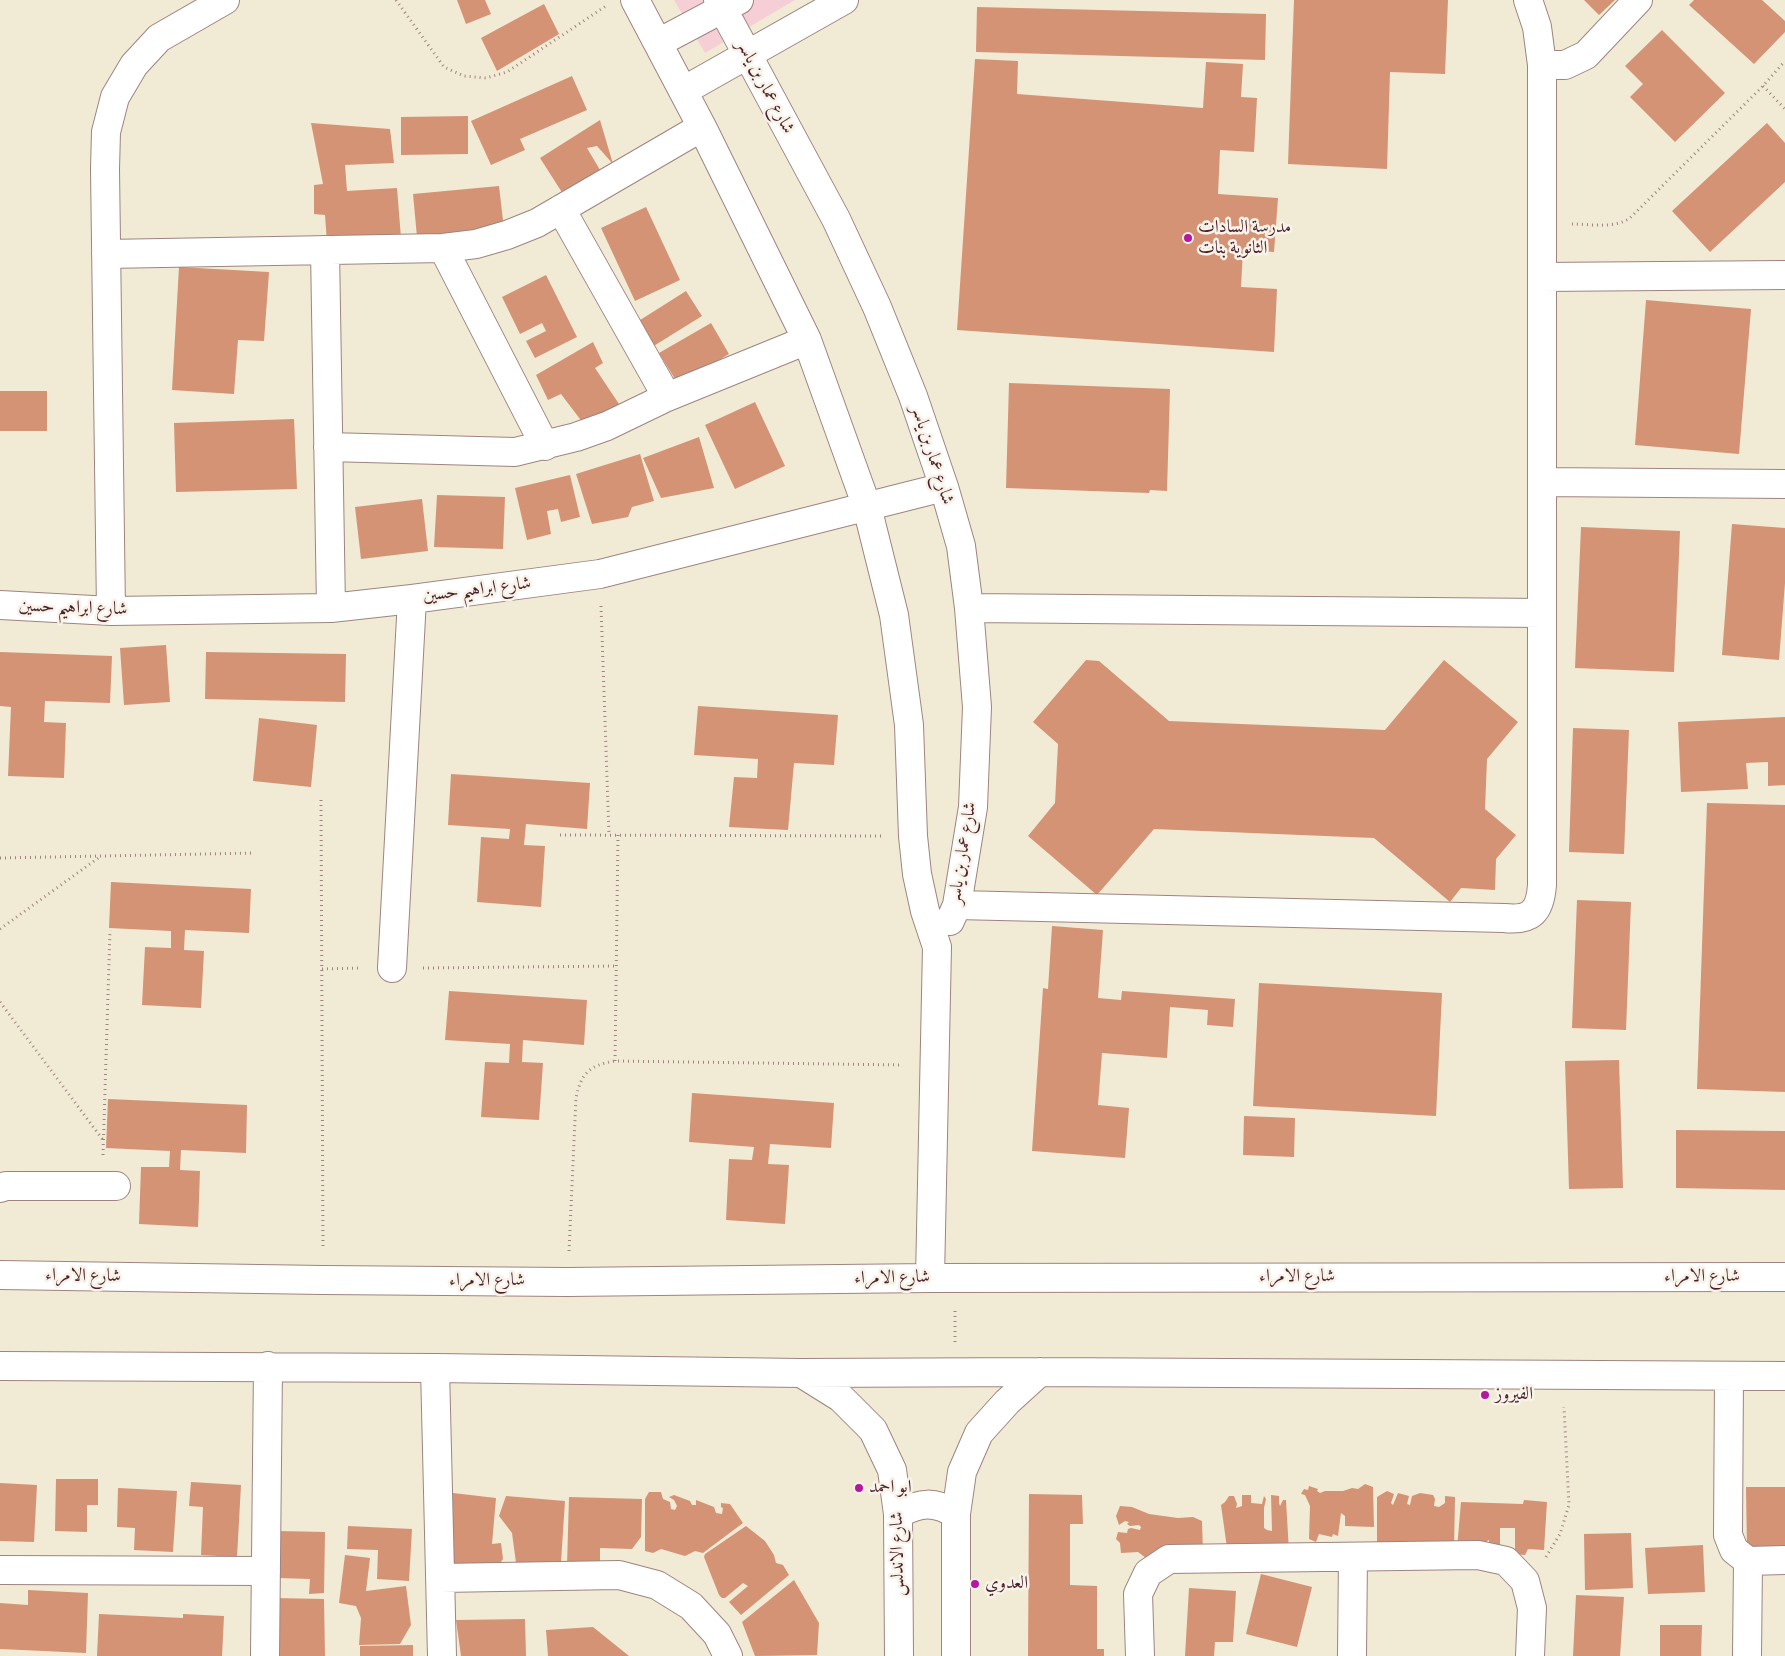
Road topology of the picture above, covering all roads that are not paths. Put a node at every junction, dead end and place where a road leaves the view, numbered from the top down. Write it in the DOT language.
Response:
graph roads {
  1 [pos="225,0"];
  2 [pos="635,0"];
  3 [pos="844,0"];
  4 [pos="1528,0"];
  5 [pos="1638,0"];
  6 [pos="727,3"];
  7 [pos="658,43"];
  8 [pos="748,54"];
  9 [pos="1542,65"];
  10 [pos="683,92"];
  11 [pos="702,127"];
  12 [pos="561,209"];
  13 [pos="443,248"];
  14 [pos="325,250"];
  15 [pos="106,254"];
  16 [pos="1785,275"];
  17 [pos="1542,277"];
  18 [pos="807,340"];
  19 [pos="667,397"];
  20 [pos="545,446"];
  21 [pos="328,448"];
  22 [pos="1542,482"];
  23 [pos="1785,484"];
  24 [pos="944,487"];
  25 [pos="867,507"];
  26 [pos="412,598"];
  27 [pos="0,605"];
  28 [pos="331,608"];
  29 [pos="969,608"];
  30 [pos="111,611"];
  31 [pos="1542,613"];
  32 [pos="957,905"];
  33 [pos="937,947"];
  34 [pos="392,968"];
  35 [pos="109,1186"];
  36 [pos="0,1188"];
  37 [pos="0,1275"];
  38 [pos="1785,1277"];
  39 [pos="942,1278"];
  40 [pos="0,1366"];
  41 [pos="268,1366"];
  42 [pos="435,1368"];
  43 [pos="1040,1372"];
  44 [pos="801,1373"];
  45 [pos="1729,1376"];
  46 [pos="1785,1376"];
  47 [pos="898,1514"];
  48 [pos="956,1514"];
  49 [pos="1353,1557"];
  50 [pos="1785,1560"];
  51 [pos="1748,1561"];
  52 [pos="0,1570"];
  53 [pos="266,1570"];
  54 [pos="441,1578"];
  55 [pos="265,1656"];
  56 [pos="442,1656"];
  57 [pos="728,1656"];
  58 [pos="899,1656"];
  59 [pos="956,1656"];
  60 [pos="1140,1656"];
  61 [pos="1352,1656"];
  62 [pos="1530,1656"];
  63 [pos="1747,1656"];
  1 -- 15 [label="street"];
  2 -- 7 [label="street, شارع عمار بن ياسر"];
  3 -- 8 [label="street"];
  4 -- 9 [label="street"];
  5 -- 9 [label="street"];
  6 -- 7 [label="street"];
  6 -- 8 [label="street, شارع عمار بن ياسر"];
  7 -- 10 [label="street, شارع عمار بن ياسر"];
  8 -- 10 [label="street"];
  8 -- 24 [label="street, شارع عمار بن ياسر"];
  9 -- 17 [label="street"];
  10 -- 11 [label="street, شارع عمار بن ياسر"];
  11 -- 12 [label="street"];
  11 -- 18 [label="street, شارع عمار بن ياسر"];
  12 -- 13 [label="street"];
  12 -- 19 [label="street"];
  13 -- 14 [label="street"];
  13 -- 20 [label="street"];
  14 -- 15 [label="street"];
  14 -- 21 [label="street"];
  15 -- 30 [label="street"];
  16 -- 17 [label="street"];
  17 -- 22 [label="street"];
  18 -- 19 [label="street"];
  18 -- 25 [label="street, شارع عمار بن ياسر"];
  19 -- 20 [label="street"];
  20 -- 21 [label="street"];
  21 -- 28 [label="street"];
  22 -- 23 [label="street"];
  22 -- 31 [label="street"];
  24 -- 25 [label="street, شارع ابراهيم حسين"];
  24 -- 29 [label="street, شارع عمار بن ياسر"];
  25 -- 26 [label="street, شارع ابراهيم حسين"];
  25 -- 33 [label="street, شارع عمار بن ياسر"];
  26 -- 28 [label="street, شارع ابراهيم حسين"];
  26 -- 34 [label="street"];
  27 -- 30 [label="street, شارع ابراهيم حسين"];
  28 -- 30 [label="street, شارع ابراهيم حسين"];
  29 -- 31 [label="street"];
  29 -- 32 [label="street, شارع عمار بن ياسر"];
  31 -- 32 [label="street"];
  32 -- 33 [label="street, شارع عمار بن ياسر"];
  33 -- 39 [label="street, شارع عمار بن ياسر"];
  35 -- 36 [label="street"];
  37 -- 39 [label="street, شارع الامراء"];
  38 -- 39 [label="street, شارع الامراء"];
  40 -- 41 [label="street"];
  41 -- 42 [label="street"];
  41 -- 53 [label="street"];
  42 -- 44 [label="street"];
  42 -- 54 [label="street"];
  43 -- 44 [label="street"];
  43 -- 45 [label="street"];
  43 -- 48 [label="street"];
  44 -- 47 [label="street, شارع الاندلس"];
  45 -- 46 [label="street"];
  45 -- 51 [label="street"];
  47 -- 48 [label="street"];
  47 -- 58 [label="street, شارع الاندلس"];
  48 -- 59 [label="street"];
  49 -- 60 [label="street"];
  49 -- 61 [label="street"];
  49 -- 62 [label="street"];
  50 -- 51 [label="street"];
  51 -- 63 [label="street"];
  52 -- 53 [label="street"];
  53 -- 55 [label="street"];
  54 -- 56 [label="street"];
  54 -- 57 [label="street"];
}
